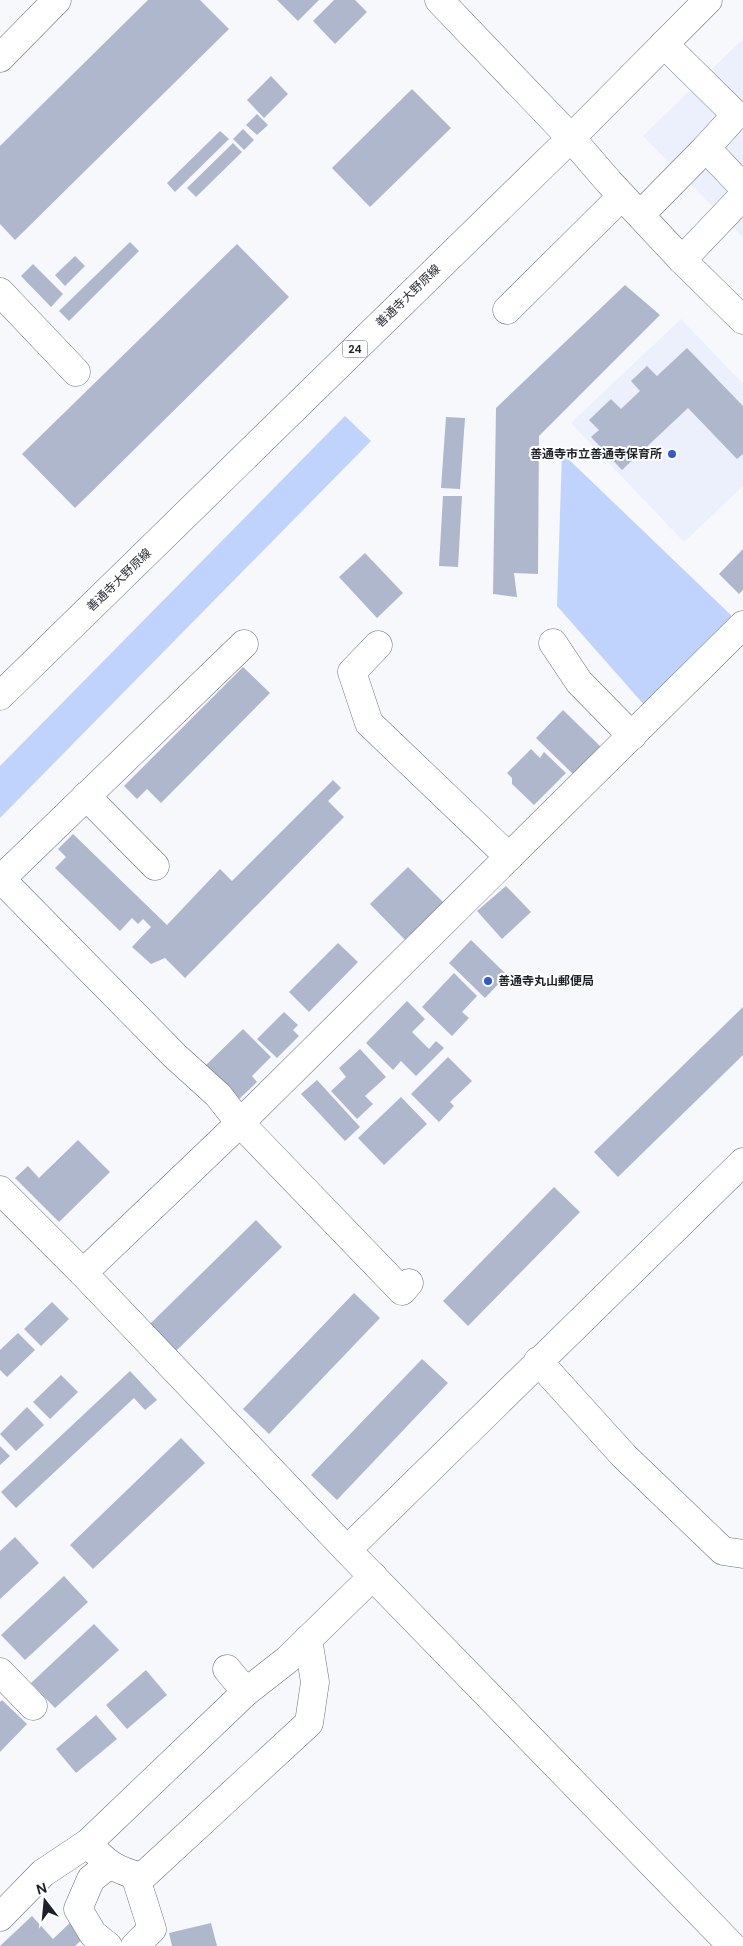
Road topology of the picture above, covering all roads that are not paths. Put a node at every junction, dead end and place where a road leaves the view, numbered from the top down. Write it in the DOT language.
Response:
graph roads {
  1 [pos="57,0"];
  2 [pos="439,0"];
  3 [pos="708,0"];
  4 [pos="664,44"];
  5 [pos="0,58"];
  6 [pos="571,138"];
  7 [pos="706,148"];
  8 [pos="743,187"];
  9 [pos="743,196"];
  10 [pos="631,205"];
  11 [pos="682,260"];
  12 [pos="0,292"];
  13 [pos="507,310"];
  14 [pos="743,320"];
  15 [pos="76,372"];
  16 [pos="743,625"];
  17 [pos="553,643"];
  18 [pos="244,644"];
  19 [pos="378,645"];
  20 [pos="0,696"];
  21 [pos="632,736"];
  22 [pos="86,796"];
  23 [pos="509,857"];
  24 [pos="155,866"];
  25 [pos="0,879"];
  26 [pos="240,1123"];
  27 [pos="743,1162"];
  28 [pos="0,1190"];
  29 [pos="83,1273"];
  30 [pos="409,1283"];
  31 [pos="538,1362"];
  32 [pos="347,1550"];
  33 [pos="743,1554"];
  34 [pos="373,1576"];
  35 [pos="308,1639"];
  36 [pos="227,1669"];
  37 [pos="0,1672"];
  38 [pos="246,1692"];
  39 [pos="33,1706"];
  40 [pos="88,1843"];
  41 [pos="109,1865"];
  42 [pos="135,1875"];
  43 [pos="0,1917"];
  44 [pos="108,1946"];
  45 [pos="134,1946"];
  46 [pos="732,1946"];
  1 -- 5 [label="street"];
  2 -- 6 [label="street"];
  3 -- 4 [label="street, 善通寺大野原線 / 24"];
  4 -- 6 [label="street, 善通寺大野原線 / 24"];
  4 -- 7 [label="street"];
  6 -- 10 [label="street"];
  6 -- 20 [label="street, 善通寺大野原線 / 24"];
  7 -- 8 [label="street"];
  7 -- 10 [label="street"];
  9 -- 11 [label="street"];
  10 -- 11 [label="street"];
  10 -- 13 [label="street"];
  11 -- 14 [label="street"];
  12 -- 15 [label="street"];
  16 -- 21 [label="street"];
  17 -- 21 [label="street"];
  18 -- 22 [label="street"];
  19 -- 23 [label="street"];
  21 -- 23 [label="street"];
  22 -- 24 [label="street"];
  22 -- 25 [label="street"];
  23 -- 26 [label="street"];
  25 -- 26 [label="street"];
  26 -- 29 [label="street"];
  26 -- 30 [label="street"];
  27 -- 31 [label="street"];
  28 -- 29 [label="street"];
  29 -- 32 [label="street"];
  31 -- 32 [label="street"];
  31 -- 33 [label="street"];
  32 -- 34 [label="street"];
  34 -- 35 [label="street"];
  34 -- 46 [label="street"];
  35 -- 38 [label="street"];
  35 -- 42 [label="street"];
  36 -- 38 [label="street"];
  37 -- 39 [label="street"];
  38 -- 40 [label="street"];
  40 -- 41 [label="street"];
  40 -- 43 [label="street"];
  41 -- 42 [label="street"];
  41 -- 44 [label="street"];
  42 -- 45 [label="street"];
}
